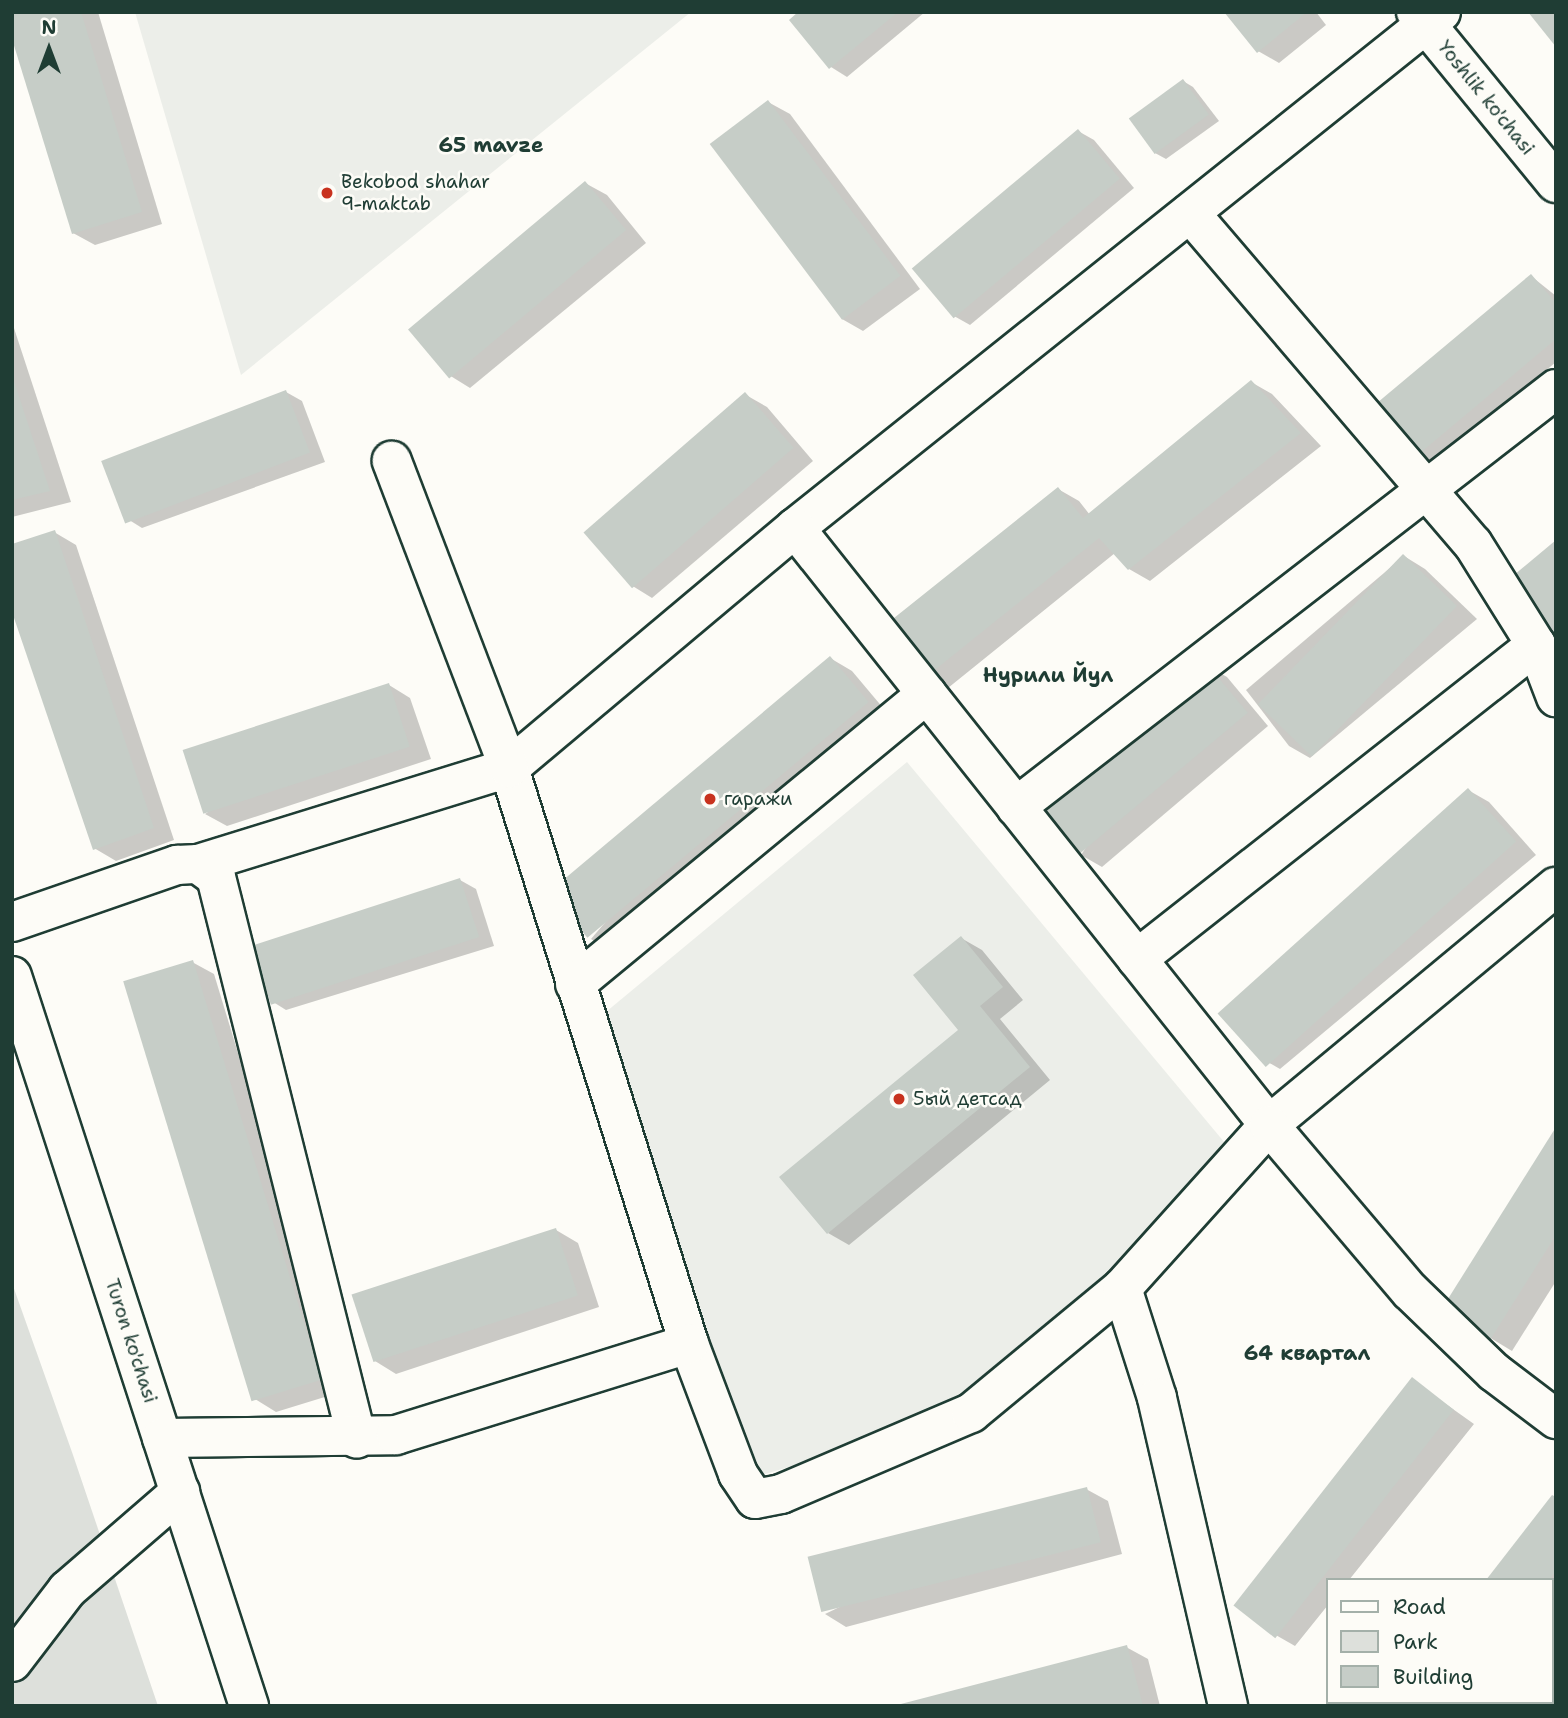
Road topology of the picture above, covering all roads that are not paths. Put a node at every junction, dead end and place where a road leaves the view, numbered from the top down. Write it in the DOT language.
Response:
graph roads {
  1 [pos="1428,16"];
  2 [pos="1556,183"];
  3 [pos="1190,213"];
  4 [pos="1556,389"];
  5 [pos="392,461"];
  6 [pos="1428,492"];
  7 [pos="795,528"];
  8 [pos="1536,645"];
  9 [pos="927,694"];
  10 [pos="1556,697"];
  11 [pos="509,768"];
  12 [pos="1016,807"];
  13 [pos="198,864"];
  14 [pos="1556,887"];
  15 [pos="12,922"];
  16 [pos="1137,959"];
  17 [pos="12,976"];
  18 [pos="575,984"];
  19 [pos="1269,1125"];
  20 [pos="1122,1288"];
  21 [pos="689,1344"];
  22 [pos="1556,1419"];
  23 [pos="162,1437"];
  24 [pos="357,1439"];
  25 [pos="180,1492"];
  26 [pos="12,1662"];
  27 [pos="249,1706"];
  28 [pos="1228,1706"];
  1 -- 2 [label="street, Yoshlik ko'chasi"];
  1 -- 3 [label="street"];
  3 -- 6 [label="street"];
  3 -- 7 [label="street"];
  4 -- 6 [label="street"];
  5 -- 11 [label="street"];
  6 -- 8 [label="street"];
  6 -- 12 [label="street"];
  7 -- 9 [label="street"];
  7 -- 11 [label="street"];
  8 -- 10 [label="street"];
  8 -- 16 [label="street"];
  9 -- 12 [label="street"];
  9 -- 18 [label="street"];
  11 -- 13 [label="street"];
  11 -- 18 [label="street"];
  12 -- 16 [label="street"];
  13 -- 15 [label="street"];
  13 -- 24 [label="street"];
  14 -- 19 [label="street"];
  16 -- 19 [label="street"];
  17 -- 23 [label="street, Turon ko'chasi"];
  18 -- 21 [label="street"];
  19 -- 20 [label="street"];
  19 -- 22 [label="street"];
  20 -- 21 [label="street"];
  20 -- 28 [label="street"];
  21 -- 24 [label="street"];
  23 -- 24 [label="street"];
  23 -- 25 [label="street, Turon ko'chasi"];
  25 -- 26 [label="street"];
  25 -- 27 [label="street, Turon ko'chasi"];
}
